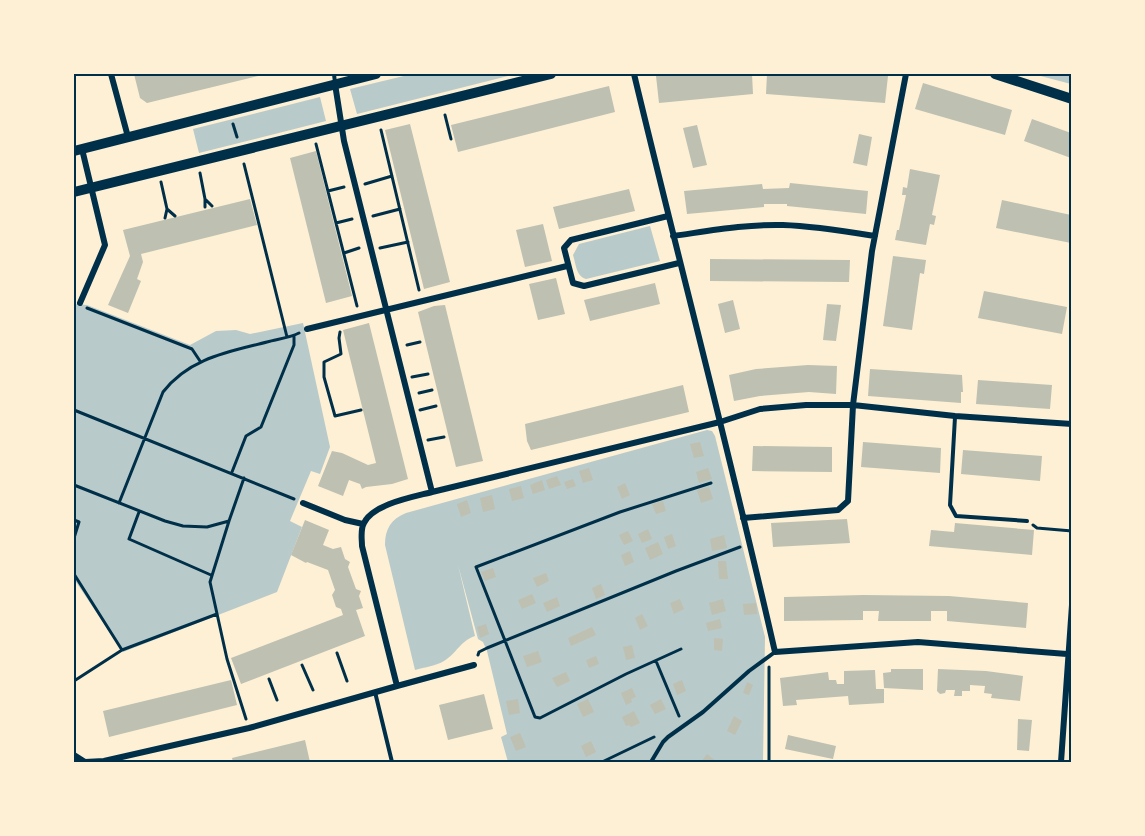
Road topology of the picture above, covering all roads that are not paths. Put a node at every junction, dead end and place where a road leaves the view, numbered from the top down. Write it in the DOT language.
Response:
graph roads {
  1 [pos="111,74"];
  2 [pos="376,74"];
  3 [pos="550,74"];
  4 [pos="634,74"];
  5 [pos="906,74"];
  6 [pos="995,74"];
  7 [pos="335,78"];
  8 [pos="1071,99"];
  9 [pos="342,125"];
  10 [pos="128,137"];
  11 [pos="78,150"];
  12 [pos="91,188"];
  13 [pos="74,192"];
  14 [pos="668,216"];
  15 [pos="673,236"];
  16 [pos="875,236"];
  17 [pos="679,263"];
  18 [pos="567,266"];
  19 [pos="78,305"];
  20 [pos="386,310"];
  21 [pos="307,329"];
  22 [pos="853,405"];
  23 [pos="955,416"];
  24 [pos="720,422"];
  25 [pos="1071,424"];
  26 [pos="432,492"];
  27 [pos="303,503"];
  28 [pos="743,518"];
  29 [pos="1027,520"];
  30 [pos="363,524"];
  31 [pos="1071,605"];
  32 [pos="775,652"];
  33 [pos="1067,654"];
  34 [pos="474,665"];
  35 [pos="397,686"];
  36 [pos="375,692"];
  37 [pos="74,754"];
  38 [pos="85,762"];
  39 [pos="392,762"];
  40 [pos="651,762"];
  41 [pos="1061,762"];
  1 -- 10 [label="street"];
  2 -- 7 [label="main road"];
  3 -- 9 [label="main road"];
  4 -- 14 [label="street"];
  5 -- 16 [label="street"];
  6 -- 8 [label="main road"];
  7 -- 9 [label="street"];
  7 -- 10 [label="main road"];
  9 -- 12 [label="main road"];
  9 -- 20 [label="street"];
  10 -- 11 [label="main road"];
  11 -- 12 [label="street"];
  12 -- 13 [label="main road"];
  12 -- 19 [label="street"];
  14 -- 15 [label="street"];
  14 -- 18 [label="street"];
  15 -- 16 [label="street"];
  15 -- 17 [label="street"];
  16 -- 22 [label="street"];
  17 -- 18 [label="street"];
  17 -- 24 [label="street"];
  18 -- 20 [label="street"];
  20 -- 21 [label="street"];
  20 -- 26 [label="street"];
  22 -- 23 [label="street"];
  22 -- 24 [label="street"];
  22 -- 28 [label="street"];
  23 -- 25 [label="street"];
  23 -- 29 [label="lane"];
  24 -- 26 [label="street"];
  24 -- 28 [label="street"];
  26 -- 30 [label="street"];
  27 -- 30 [label="street"];
  28 -- 32 [label="street"];
  30 -- 35 [label="street"];
  31 -- 33 [label="street"];
  32 -- 33 [label="street"];
  32 -- 40 [label="lane"];
  33 -- 41 [label="street"];
  34 -- 35 [label="street"];
  35 -- 36 [label="street"];
  36 -- 38 [label="street"];
  36 -- 39 [label="lane"];
  37 -- 38 [label="street"];
}
